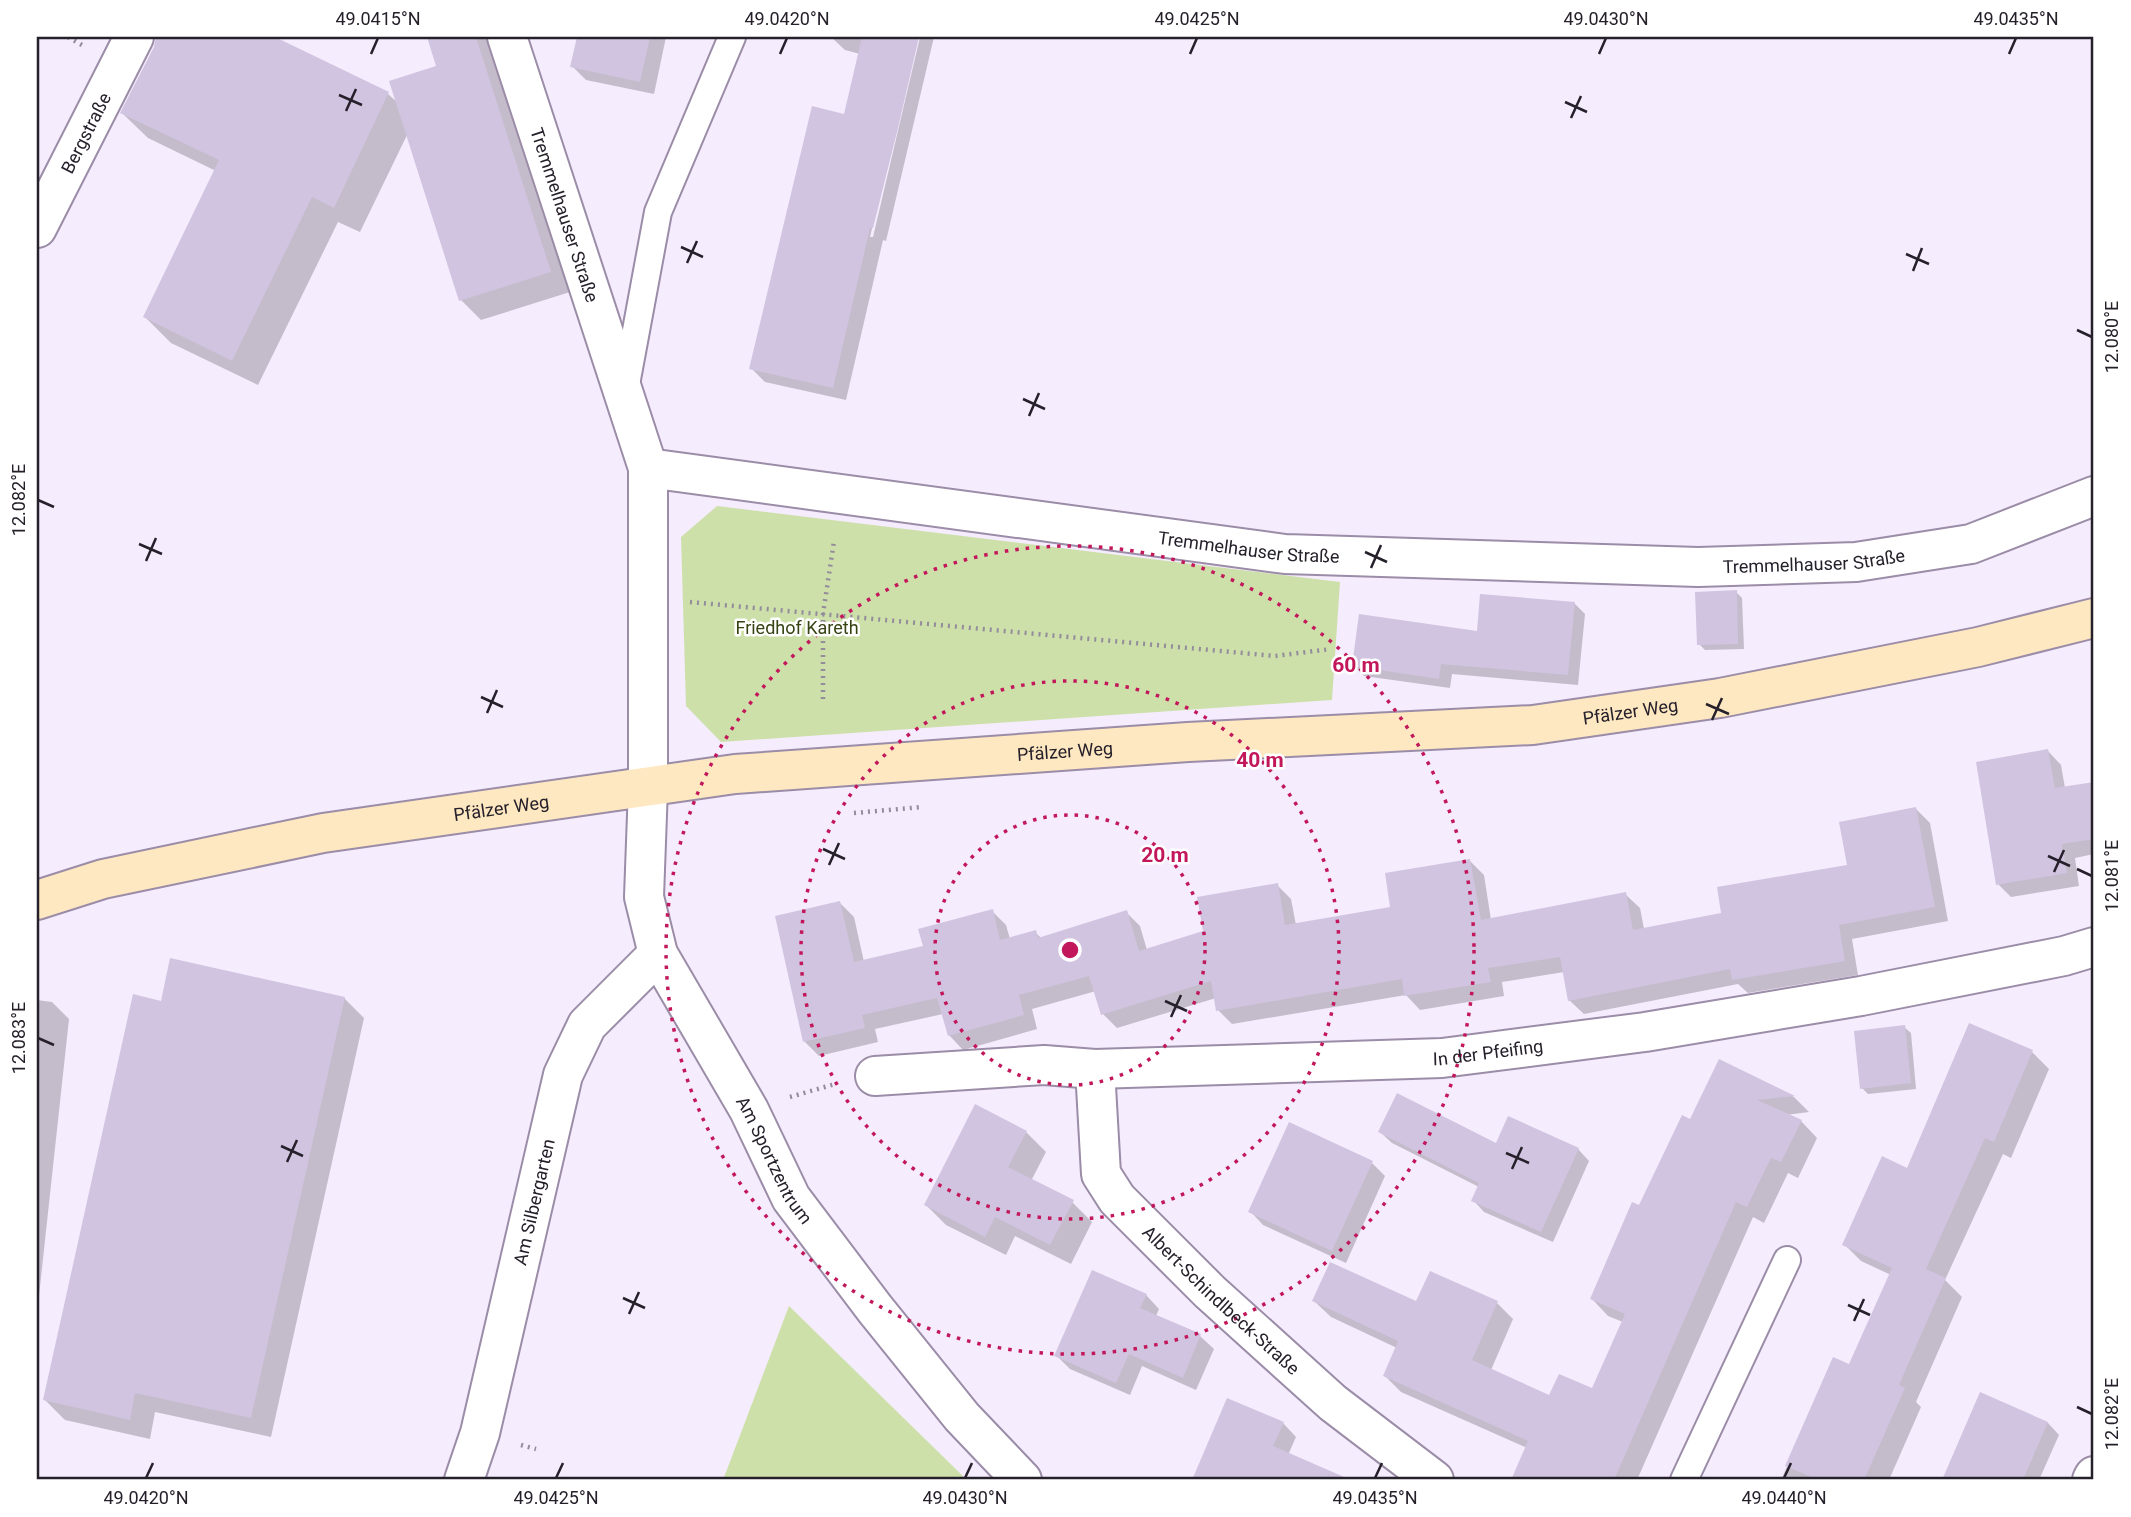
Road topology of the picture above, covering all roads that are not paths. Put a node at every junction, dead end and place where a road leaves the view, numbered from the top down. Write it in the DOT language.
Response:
graph roads {
  1 [pos="134,37"];
  2 [pos="507,37"];
  3 [pos="732,37"];
  4 [pos="37,228"];
  5 [pos="624,395"];
  6 [pos="648,468"];
  7 [pos="2094,496"];
  8 [pos="2094,618"];
  9 [pos="648,787"];
  10 [pos="37,900"];
  11 [pos="2094,947"];
  12 [pos="658,954"];
  13 [pos="1095,1069"];
  14 [pos="875,1076"];
  15 [pos="1787,1260"];
  16 [pos="464,1480"];
  17 [pos="1023,1480"];
  18 [pos="1434,1480"];
  19 [pos="1684,1480"];
  1 -- 4 [label="street, Bergstraße"];
  2 -- 5 [label="street, Tremmelhauser Straße"];
  3 -- 5 [label="lane, Tremmelhauser Straße"];
  5 -- 6 [label="street, Tremmelhauser Straße"];
  6 -- 7 [label="street, Tremmelhauser Straße"];
  6 -- 9 [label="street, Tremmelhauser Straße"];
  8 -- 9 [label="street, Pfälzer Weg"];
  9 -- 10 [label="street, Pfälzer Weg"];
  9 -- 12 [label="street, Am Sportzentrum"];
  11 -- 13 [label="street, In der Pfeifing"];
  12 -- 16 [label="street, Am Silbergarten"];
  12 -- 17 [label="street, Am Sportzentrum"];
  13 -- 14 [label="street, In der Pfeifing"];
  13 -- 18 [label="street, Albert-Schindlbeck-Straße"];
  15 -- 19 [label="lane"];
}
